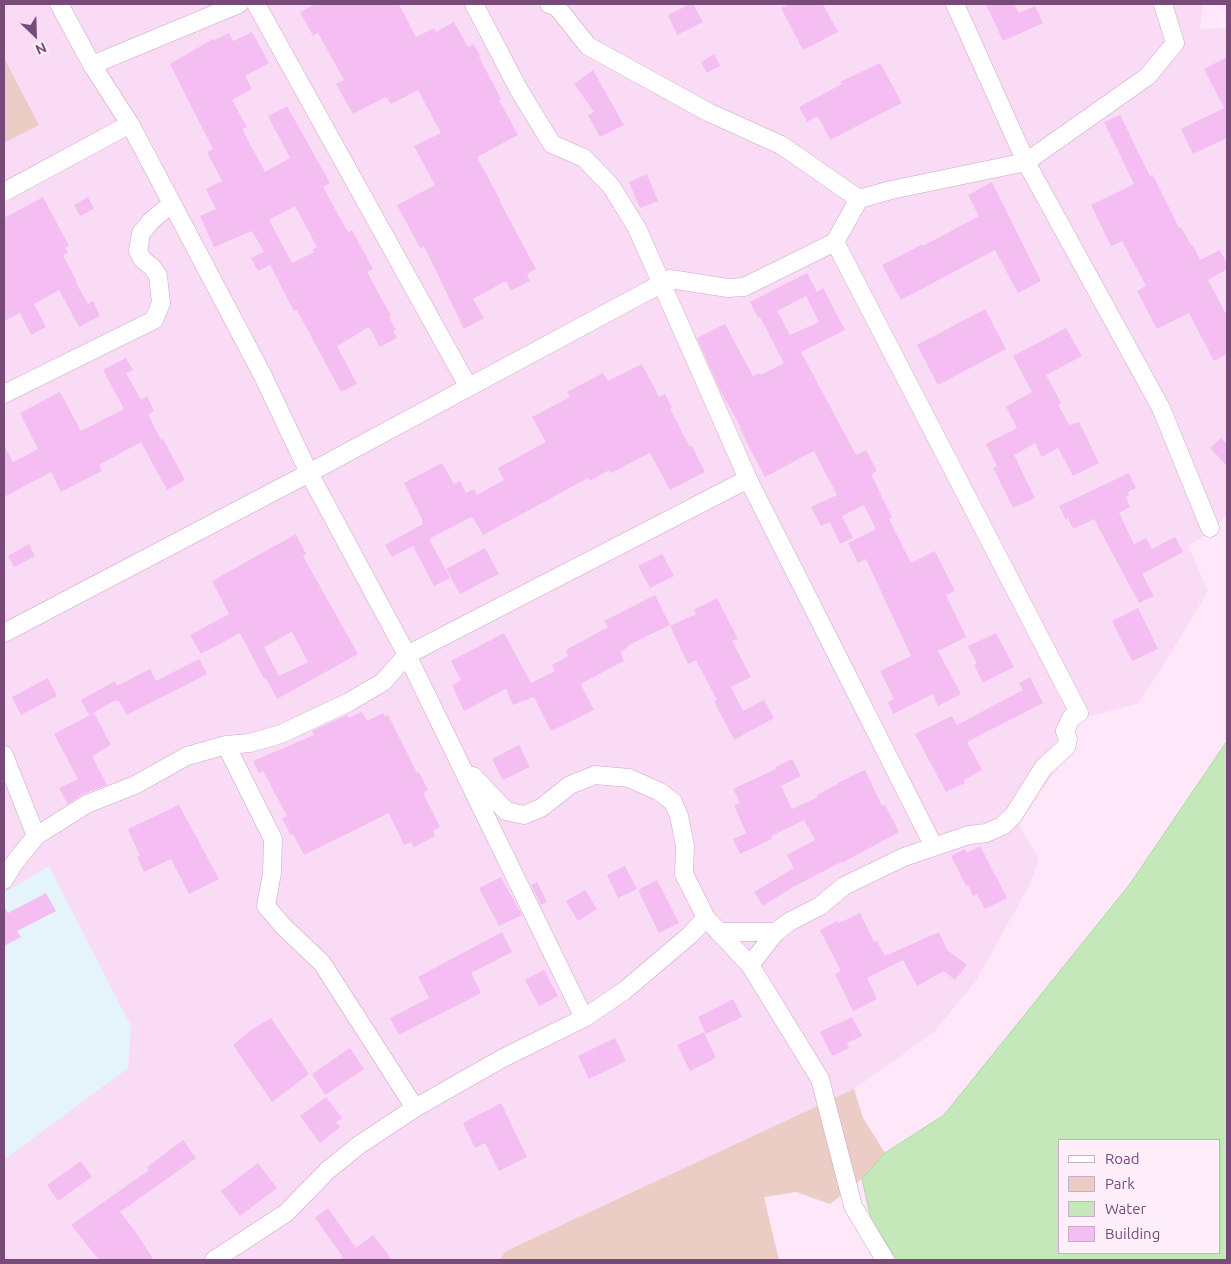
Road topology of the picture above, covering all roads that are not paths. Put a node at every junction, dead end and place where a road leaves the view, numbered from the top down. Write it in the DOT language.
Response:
graph roads {
  1 [pos="59,4"];
  2 [pos="239,4"];
  3 [pos="256,4"];
  4 [pos="474,4"];
  5 [pos="549,4"];
  6 [pos="955,4"];
  7 [pos="1163,4"];
  8 [pos="92,65"];
  9 [pos="130,124"];
  10 [pos="1026,162"];
  11 [pos="4,192"];
  12 [pos="859,200"];
  13 [pos="171,204"];
  14 [pos="835,242"];
  15 [pos="660,284"];
  16 [pos="468,386"];
  17 [pos="4,394"];
  18 [pos="309,473"];
  19 [pos="748,479"];
  20 [pos="1210,528"];
  21 [pos="4,633"];
  22 [pos="408,655"];
  23 [pos="226,745"];
  24 [pos="4,755"];
  25 [pos="459,761"];
  26 [pos="36,836"];
  27 [pos="934,847"];
  28 [pos="4,880"];
  29 [pos="706,918"];
  30 [pos="718,932"];
  31 [pos="776,932"];
  32 [pos="750,965"];
  33 [pos="584,1018"];
  34 [pos="415,1108"];
  35 [pos="214,1260"];
  36 [pos="885,1260"];
  1 -- 8 [label="street"];
  2 -- 8 [label="street"];
  3 -- 16 [label="street"];
  4 -- 15 [label="street"];
  5 -- 12 [label="street"];
  6 -- 10 [label="street"];
  7 -- 10 [label="street"];
  8 -- 9 [label="street"];
  9 -- 11 [label="street"];
  9 -- 13 [label="street"];
  10 -- 12 [label="street"];
  10 -- 20 [label="street"];
  12 -- 14 [label="street"];
  13 -- 17 [label="street"];
  13 -- 18 [label="street"];
  14 -- 15 [label="street"];
  14 -- 27 [label="street"];
  15 -- 16 [label="street"];
  15 -- 19 [label="street"];
  16 -- 18 [label="street"];
  18 -- 21 [label="street"];
  18 -- 22 [label="street"];
  19 -- 22 [label="street"];
  19 -- 27 [label="street"];
  22 -- 23 [label="street"];
  22 -- 25 [label="street"];
  23 -- 26 [label="street"];
  23 -- 34 [label="street"];
  24 -- 26 [label="street"];
  25 -- 29 [label="street"];
  25 -- 33 [label="street"];
  26 -- 28 [label="street"];
  27 -- 31 [label="street"];
  29 -- 30 [label="street"];
  29 -- 33 [label="street"];
  30 -- 31 [label="street"];
  30 -- 32 [label="street"];
  31 -- 32 [label="street"];
  32 -- 36 [label="street"];
  33 -- 34 [label="street"];
  34 -- 35 [label="street"];
}
